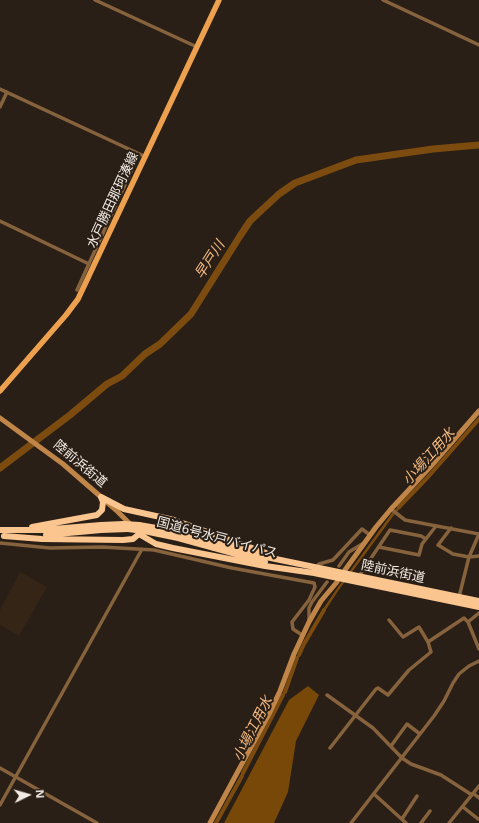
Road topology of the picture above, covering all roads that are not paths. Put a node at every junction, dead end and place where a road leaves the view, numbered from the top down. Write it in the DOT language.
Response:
graph roads {
  1 [pos="95,0"];
  2 [pos="219,0"];
  3 [pos="383,0"];
  4 [pos="479,45"];
  5 [pos="197,47"];
  6 [pos="0,89"];
  7 [pos="7,92"];
  8 [pos="0,107"];
  9 [pos="140,154"];
  10 [pos="146,157"];
  11 [pos="0,221"];
  12 [pos="91,265"];
  13 [pos="77,290"];
  14 [pos="0,391"];
  15 [pos="479,411"];
  16 [pos="0,418"];
  17 [pos="101,497"];
  18 [pos="391,509"];
  19 [pos="436,526"];
  20 [pos="126,527"];
  21 [pos="451,528"];
  22 [pos="0,530"];
  23 [pos="9,530"];
  24 [pos="142,533"];
  25 [pos="479,534"];
  26 [pos="370,535"];
  27 [pos="2,536"];
  28 [pos="133,539"];
  29 [pos="426,539"];
  30 [pos="0,544"];
  31 [pos="364,544"];
  32 [pos="155,547"];
  33 [pos="379,547"];
  34 [pos="133,548"];
  35 [pos="142,549"];
  36 [pos="479,556"];
  37 [pos="468,558"];
  38 [pos="302,565"];
  39 [pos="339,566"];
  40 [pos="315,568"];
  41 [pos="345,570"];
  42 [pos="308,572"];
  43 [pos="358,576"];
  44 [pos="327,582"];
  45 [pos="337,582"];
  46 [pos="459,600"];
  47 [pos="479,602"];
  48 [pos="479,607"];
  49 [pos="479,613"];
  50 [pos="389,620"];
  51 [pos="309,621"];
  52 [pos="468,622"];
  53 [pos="302,636"];
  54 [pos="428,642"];
  55 [pos="479,649"];
  56 [pos="479,661"];
  57 [pos="327,695"];
  58 [pos="355,715"];
  59 [pos="420,734"];
  60 [pos="391,746"];
  61 [pos="330,748"];
  62 [pos="402,758"];
  63 [pos="0,768"];
  64 [pos="15,777"];
  65 [pos="479,786"];
  66 [pos="374,794"];
  67 [pos="473,794"];
  68 [pos="417,796"];
  69 [pos="479,798"];
  70 [pos="0,805"];
  71 [pos="463,807"];
  72 [pos="430,811"];
  73 [pos="402,819"];
  74 [pos="478,820"];
  75 [pos="97,823"];
  76 [pos="210,823"];
  77 [pos="350,823"];
  78 [pos="406,823"];
  79 [pos="420,823"];
  80 [pos="449,823"];
  1 -- 5 [label="street"];
  2 -- 5 [label="main road, 水戸勝田那珂湊線"];
  3 -- 4 [label="street"];
  5 -- 10 [label="main road, 水戸勝田那珂湊線"];
  6 -- 7 [label="street"];
  7 -- 8 [label="street"];
  7 -- 9 [label="street"];
  9 -- 10 [label="street"];
  9 -- 12 [label="street"];
  10 -- 12 [label="main road, 水戸勝田那珂湊線"];
  11 -- 12 [label="street"];
  12 -- 13 [label="street"];
  12 -- 14 [label="main road, 水戸勝田那珂湊線"];
  15 -- 18 [label="street"];
  16 -- 17 [label="street, 陸前浜街道"];
  17 -- 23 [label="highway"];
  17 -- 24 [label="street, 陸前浜街道"];
  17 -- 38 [label="highway"];
  18 -- 19 [label="street"];
  18 -- 26 [label="street"];
  19 -- 21 [label="street"];
  19 -- 29 [label="street"];
  20 -- 23 [label="highway, 国道6号水戸バイパス"];
  20 -- 24 [label="highway, 国道6号水戸バイパス, bridge"];
  20 -- 27 [label="highway, 国道6号水戸バイパス"];
  20 -- 38 [label="highway, 国道6号水戸バイパス, bridge"];
  21 -- 25 [label="street"];
  21 -- 37 [label="street"];
  22 -- 23 [label="highway, 国道6号水戸バイパス"];
  24 -- 28 [label="highway"];
  24 -- 32 [label="highway"];
  24 -- 42 [label="highway, 国道6号水戸バイパス"];
  25 -- 37 [label="street"];
  26 -- 31 [label="street"];
  26 -- 40 [label="street"];
  27 -- 28 [label="highway"];
  28 -- 34 [label="street"];
  29 -- 33 [label="street"];
  29 -- 33 [label="street"];
  30 -- 34 [label="street"];
  31 -- 39 [label="street"];
  31 -- 41 [label="street"];
  32 -- 35 [label="street"];
  32 -- 42 [label="highway"];
  32 -- 53 [label="street"];
  33 -- 43 [label="street"];
  34 -- 35 [label="street"];
  35 -- 64 [label="street"];
  36 -- 37 [label="street"];
  37 -- 46 [label="street"];
  38 -- 40 [label="highway, 陸前浜街道"];
  40 -- 43 [label="highway, 陸前浜街道"];
  42 -- 46 [label="highway, 陸前浜街道"];
  43 -- 46 [label="highway, 陸前浜街道"];
  44 -- 51 [label="street"];
  45 -- 51 [label="street"];
  46 -- 47 [label="highway, 陸前浜街道"];
  46 -- 48 [label="highway, 陸前浜街道"];
  49 -- 52 [label="street"];
  50 -- 54 [label="street"];
  51 -- 53 [label="street"];
  52 -- 54 [label="street"];
  52 -- 55 [label="street"];
  53 -- 76 [label="street"];
  54 -- 58 [label="street"];
  56 -- 59 [label="street"];
  57 -- 58 [label="street"];
  58 -- 60 [label="street"];
  58 -- 61 [label="street"];
  59 -- 60 [label="street"];
  59 -- 62 [label="street"];
  60 -- 62 [label="street"];
  62 -- 66 [label="street"];
  62 -- 67 [label="street"];
  63 -- 64 [label="street"];
  64 -- 70 [label="street"];
  64 -- 75 [label="street"];
  65 -- 67 [label="street"];
  66 -- 73 [label="street"];
  66 -- 77 [label="street"];
  67 -- 69 [label="street"];
  67 -- 71 [label="street"];
  68 -- 73 [label="street"];
  71 -- 74 [label="street"];
  71 -- 80 [label="street"];
  72 -- 79 [label="street"];
  73 -- 78 [label="street"];
}
